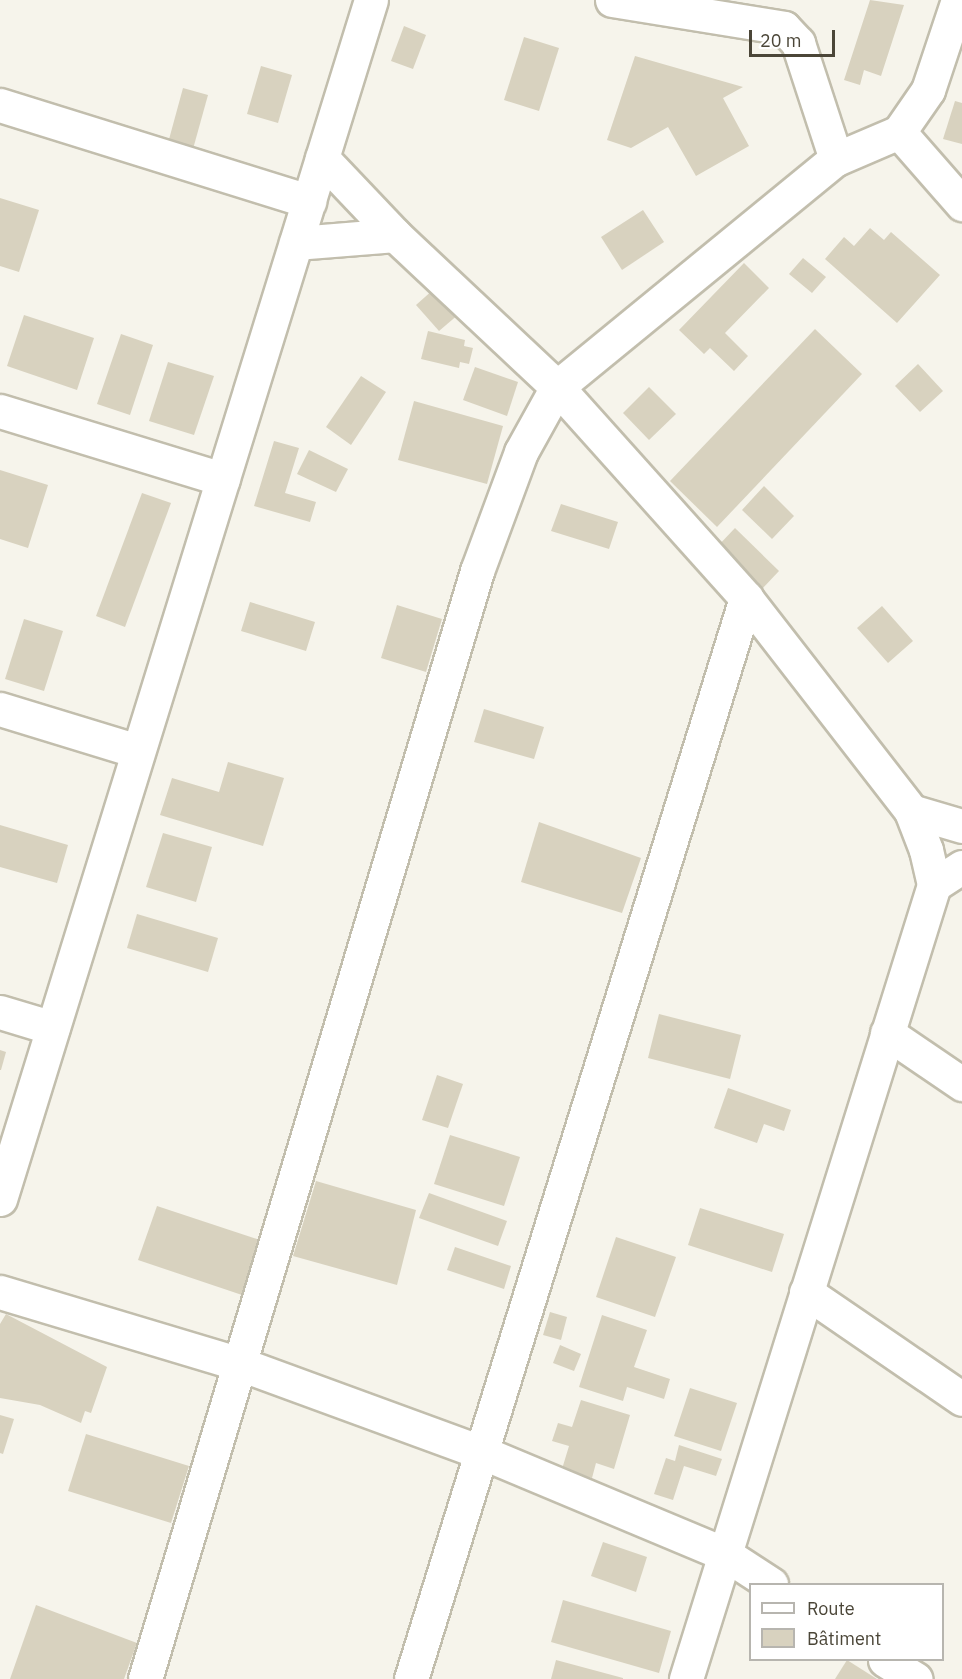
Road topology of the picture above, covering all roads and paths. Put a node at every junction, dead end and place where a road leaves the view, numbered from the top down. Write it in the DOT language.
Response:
graph roads {
  1 [pos="371,0"];
  2 [pos="612,0"];
  3 [pos="958,0"];
  4 [pos="663,4"];
  5 [pos="0,105"];
  6 [pos="899,132"];
  7 [pos="322,158"];
  8 [pos="836,159"];
  9 [pos="309,201"];
  10 [pos="962,204"];
  11 [pos="395,235"];
  12 [pos="296,243"];
  13 [pos="557,387"];
  14 [pos="0,411"];
  15 [pos="223,479"];
  16 [pos="746,598"];
  17 [pos="0,709"];
  18 [pos="137,751"];
  19 [pos="911,811"];
  20 [pos="962,826"];
  21 [pos="962,867"];
  22 [pos="933,885"];
  23 [pos="0,1012"];
  24 [pos="53,1028"];
  25 [pos="887,1033"];
  26 [pos="962,1084"];
  27 [pos="0,1199"];
  28 [pos="0,1292"];
  29 [pos="806,1292"];
  30 [pos="240,1364"];
  31 [pos="962,1399"];
  32 [pos="481,1452"];
  33 [pos="725,1554"];
  34 [pos="769,1583"];
  35 [pos="888,1661"];
  36 [pos="145,1679"];
  37 [pos="411,1679"];
  38 [pos="686,1679"];
  39 [pos="915,1679"];
  1 -- 7 [label="street"];
  2 -- 4 [label="street"];
  3 -- 6 [label="street"];
  4 -- 8 [label="street"];
  5 -- 9 [label="street"];
  6 -- 8 [label="street"];
  6 -- 10 [label="street"];
  7 -- 9 [label="street"];
  7 -- 11 [label="street"];
  8 -- 13 [label="street"];
  9 -- 12 [label="street"];
  11 -- 12 [label="street"];
  11 -- 13 [label="street"];
  12 -- 15 [label="street"];
  13 -- 16 [label="street"];
  13 -- 30 [label="street"];
  14 -- 15 [label="street"];
  15 -- 18 [label="street"];
  16 -- 19 [label="street"];
  16 -- 32 [label="street"];
  17 -- 18 [label="street"];
  18 -- 24 [label="street"];
  19 -- 20 [label="street"];
  19 -- 22 [label="street"];
  21 -- 22 [label="street"];
  22 -- 25 [label="street"];
  23 -- 24 [label="street"];
  24 -- 27 [label="street"];
  25 -- 26 [label="street"];
  25 -- 29 [label="street"];
  28 -- 30 [label="street"];
  29 -- 31 [label="street"];
  29 -- 33 [label="street"];
  30 -- 32 [label="street"];
  30 -- 36 [label="street"];
  32 -- 33 [label="street"];
  32 -- 37 [label="street"];
  33 -- 34 [label="street"];
  33 -- 38 [label="street"];
  35 -- 39 [label="street"];
}
